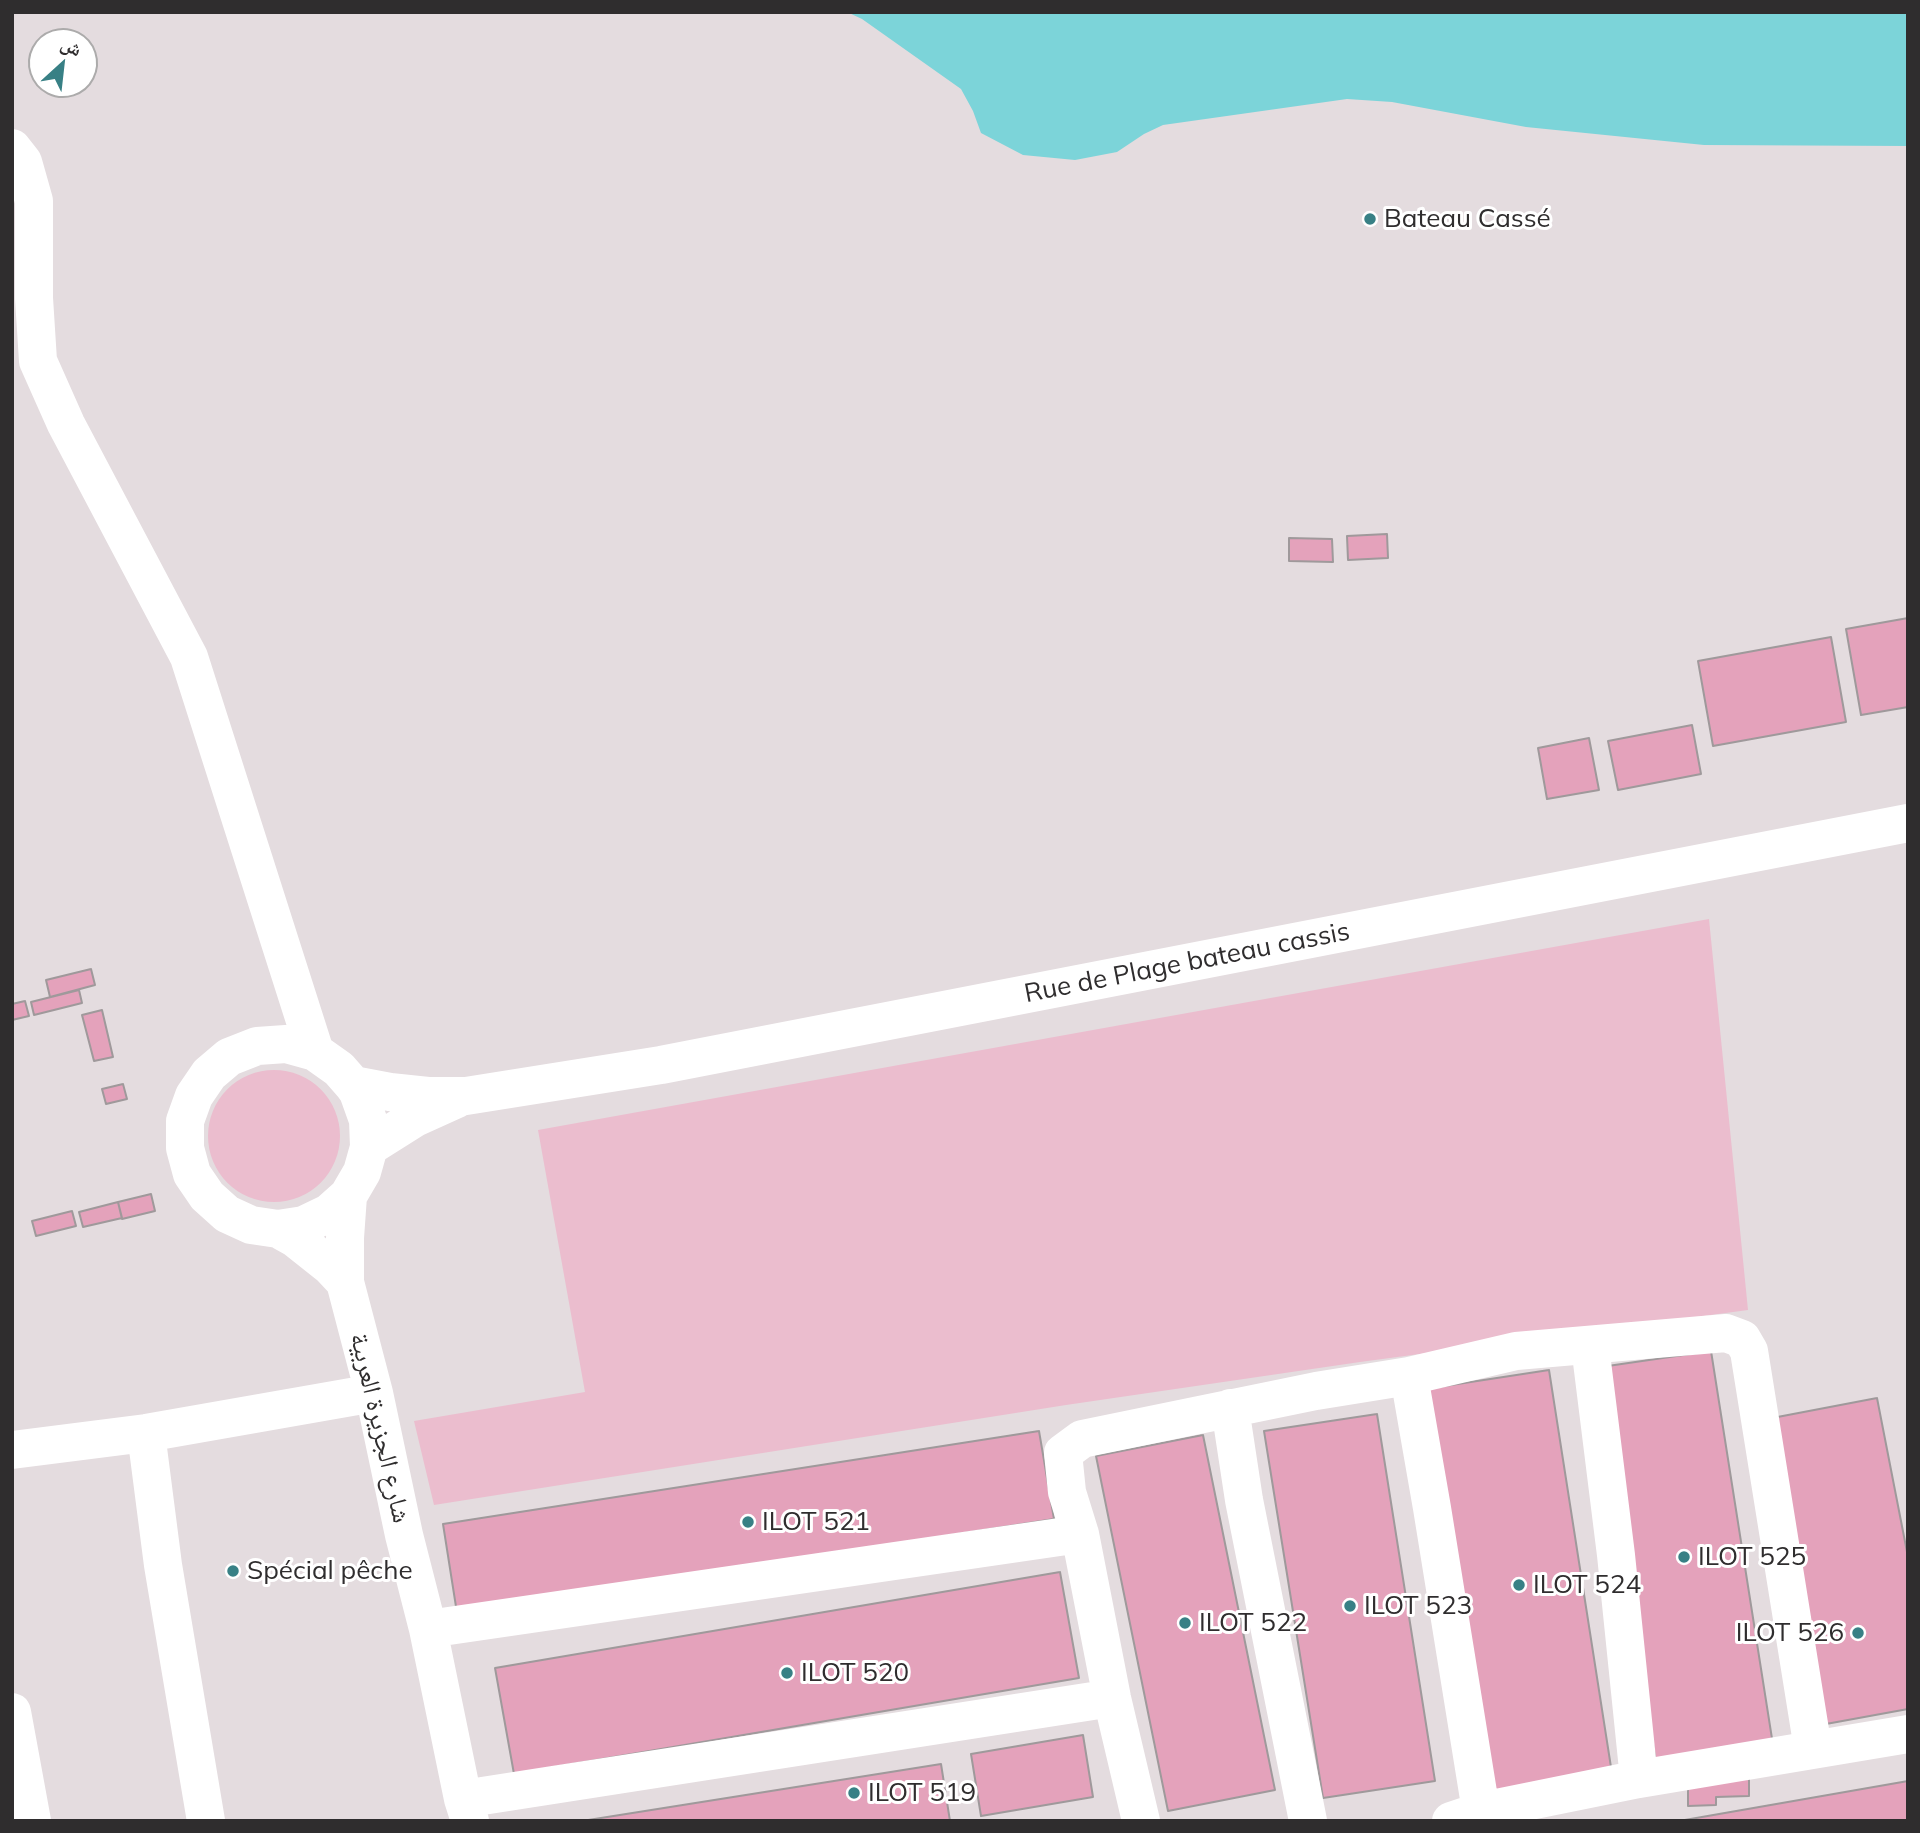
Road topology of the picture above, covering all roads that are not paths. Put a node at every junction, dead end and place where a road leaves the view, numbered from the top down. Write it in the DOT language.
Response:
graph roads {
  1 [pos="12,148"];
  2 [pos="1908,823"];
  3 [pos="314,1052"];
  4 [pos="353,1085"];
  5 [pos="466,1096"];
  6 [pos="369,1147"];
  7 [pos="348,1196"];
  8 [pos="278,1229"];
  9 [pos="345,1282"];
  10 [pos="1590,1346"];
  11 [pos="1409,1376"];
  12 [pos="374,1393"];
  13 [pos="1230,1408"];
  14 [pos="146,1433"];
  15 [pos="12,1450"];
  16 [pos="1080,1534"];
  17 [pos="428,1629"];
  18 [pos="1112,1698"];
  19 [pos="12,1712"];
  20 [pos="1908,1734"];
  21 [pos="1813,1749"];
  22 [pos="1639,1779"];
  23 [pos="466,1810"];
  24 [pos="1466,1816"];
  25 [pos="32,1821"];
  26 [pos="206,1821"];
  27 [pos="1141,1821"];
  28 [pos="1308,1821"];
  1 -- 3 [label="street"];
  2 -- 5 [label="street, Rue de Plage bateau cassis"];
  3 -- 4 [label="street"];
  3 -- 8 [label="street"];
  4 -- 5 [label="street, Rue de Plage bateau cassis"];
  4 -- 6 [label="street"];
  5 -- 6 [label="street, Rue de Plage bateau cassis"];
  6 -- 7 [label="street"];
  7 -- 8 [label="street"];
  7 -- 9 [label="street, شارع الجزيرة العربية"];
  8 -- 9 [label="street"];
  9 -- 12 [label="street, شارع الجزيرة العربية"];
  10 -- 11 [label="street"];
  10 -- 21 [label="street"];
  10 -- 22 [label="street"];
  11 -- 13 [label="street"];
  11 -- 24 [label="street"];
  12 -- 14 [label="street"];
  12 -- 17 [label="street, شارع الجزيرة العربية"];
  13 -- 16 [label="street"];
  13 -- 28 [label="street"];
  14 -- 15 [label="street"];
  14 -- 26 [label="street"];
  16 -- 17 [label="street"];
  16 -- 18 [label="street"];
  17 -- 23 [label="street, شارع الجزيرة العربية"];
  18 -- 23 [label="street"];
  18 -- 27 [label="street"];
  19 -- 25 [label="street"];
  20 -- 21 [label="street"];
  21 -- 22 [label="street"];
  22 -- 24 [label="street"];
}
